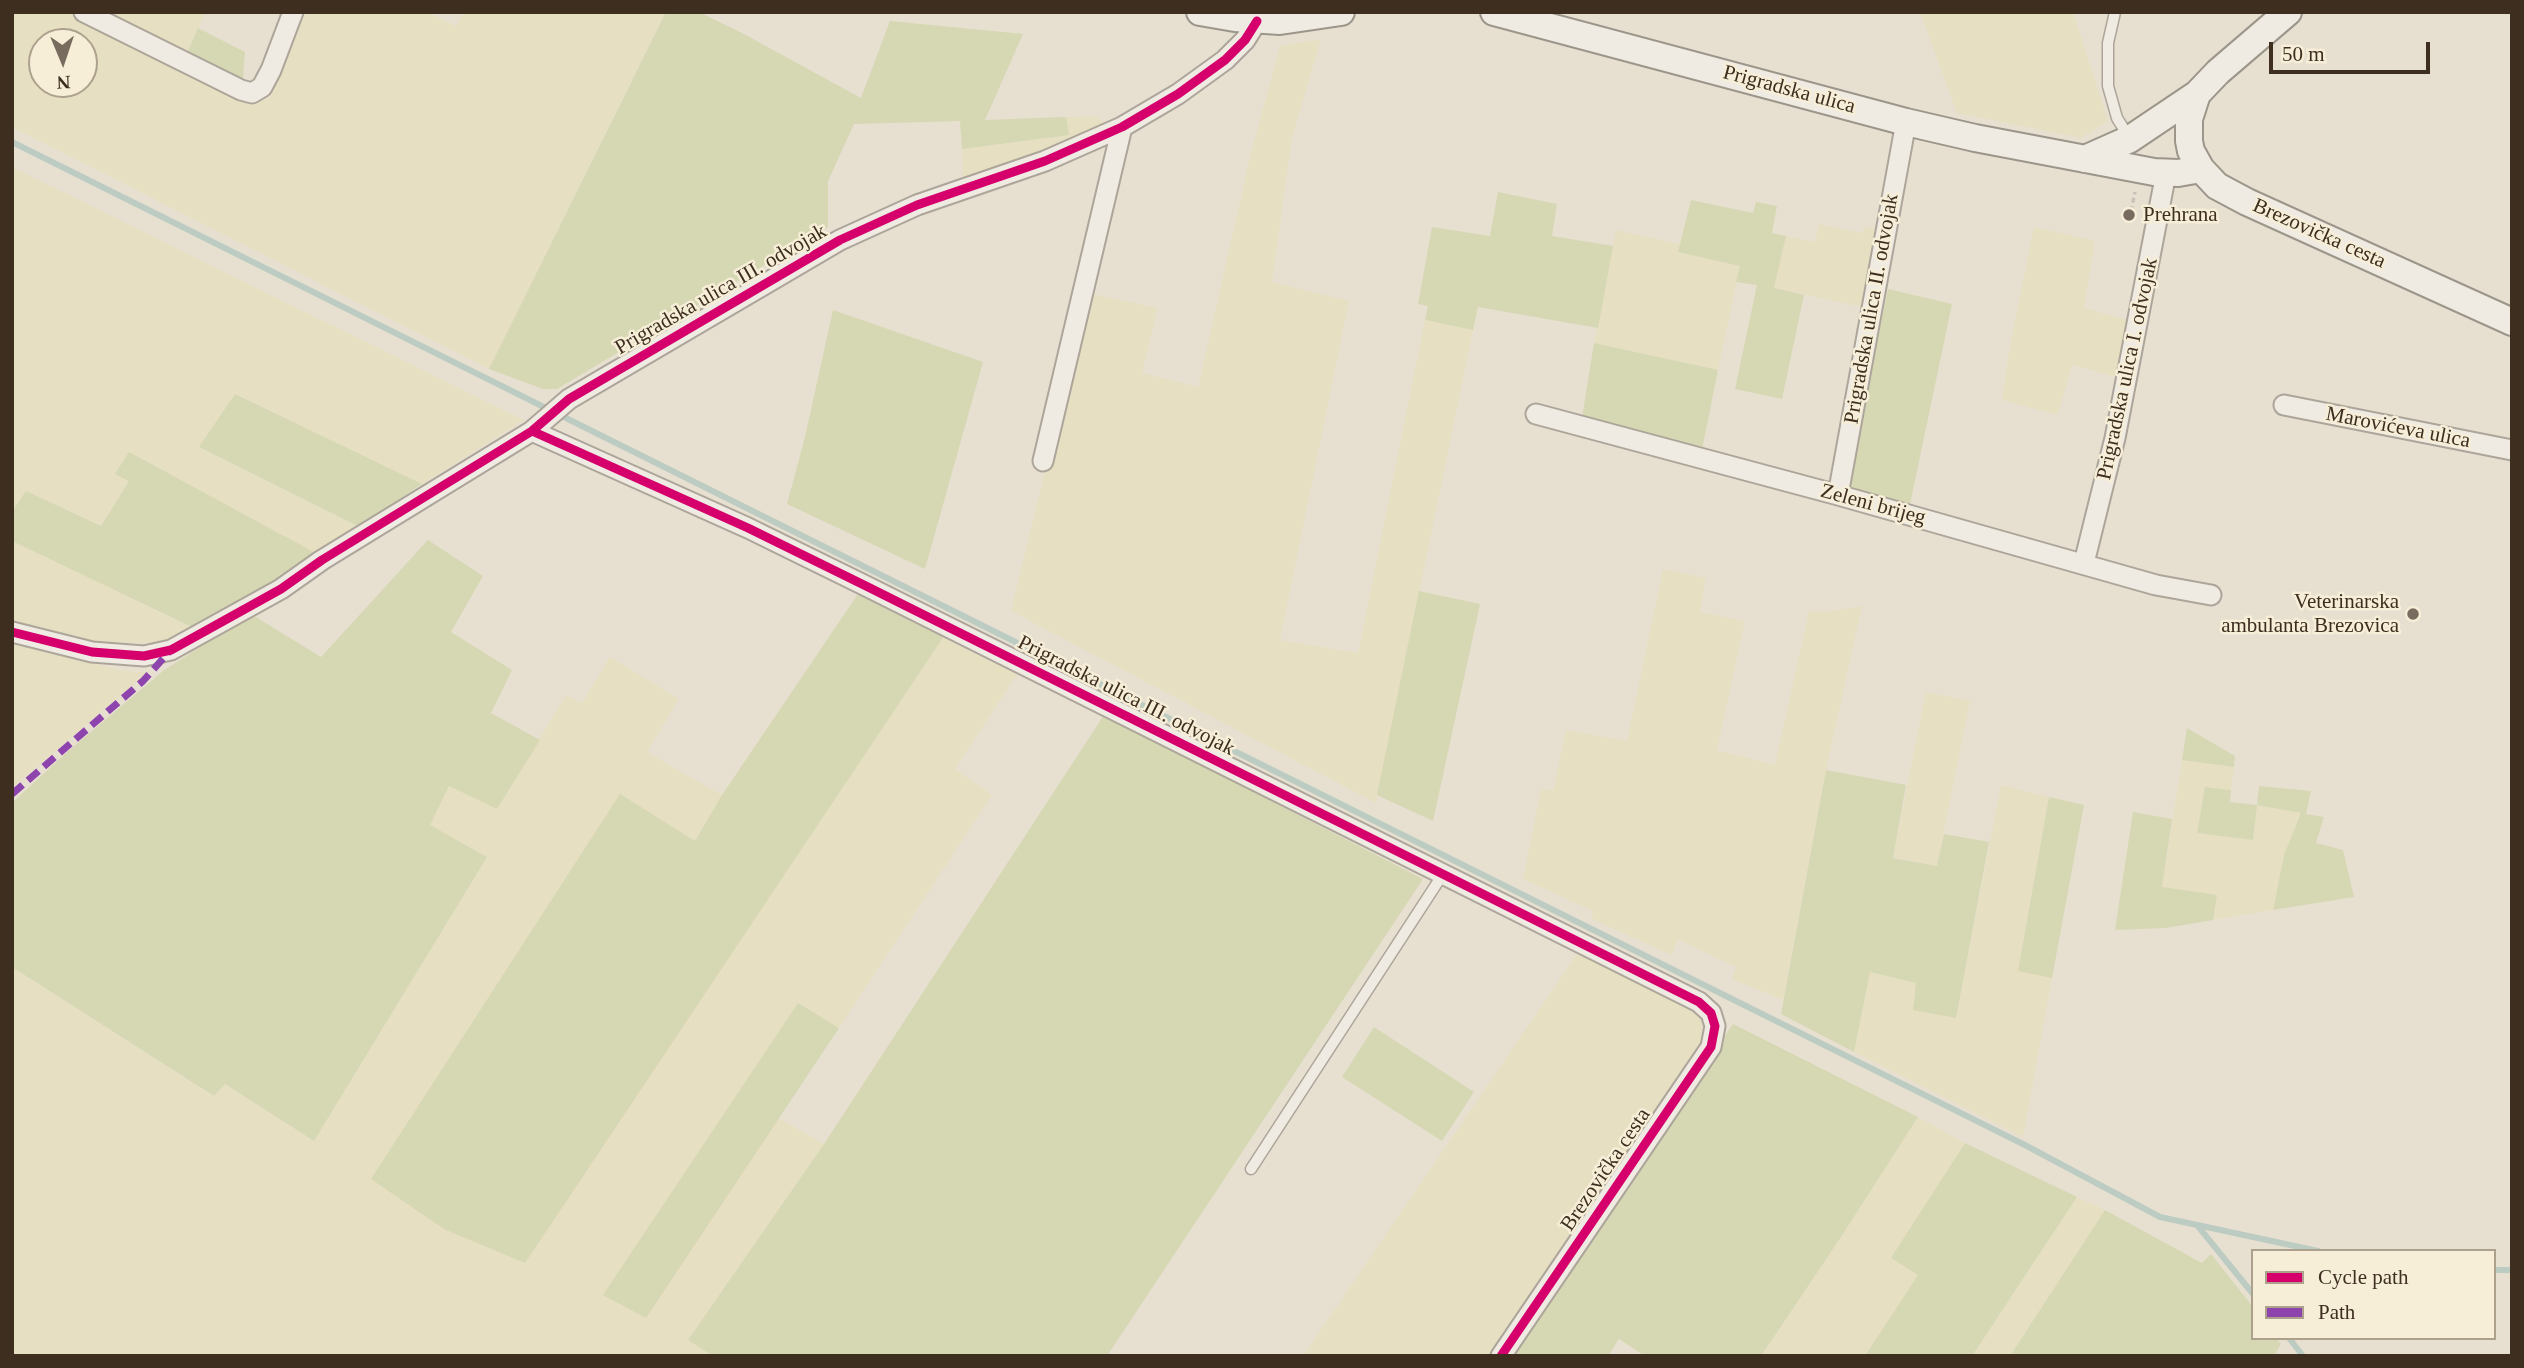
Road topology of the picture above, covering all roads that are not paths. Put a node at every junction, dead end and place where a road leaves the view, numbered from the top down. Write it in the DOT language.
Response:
graph roads {
  1 [pos="84,12"];
  2 [pos="293,12"];
  3 [pos="1200,12"];
  4 [pos="1340,12"];
  5 [pos="1494,12"];
  6 [pos="2115,12"];
  7 [pos="2288,12"];
  8 [pos="1311,15"];
  9 [pos="1257,21"];
  10 [pos="2197,94"];
  11 [pos="1906,122"];
  12 [pos="1122,127"];
  13 [pos="2130,139"];
  14 [pos="2085,159"];
  15 [pos="2201,169"];
  16 [pos="2166,173"];
  17 [pos="2512,322"];
  18 [pos="2284,405"];
  19 [pos="1536,414"];
  20 [pos="539,426"];
  21 [pos="2512,450"];
  22 [pos="1043,461"];
  23 [pos="1838,495"];
  24 [pos="2084,563"];
  25 [pos="2211,594"];
  26 [pos="12,632"];
  27 [pos="1443,874"];
  28 [pos="1699,1002"];
  29 [pos="1251,1169"];
  30 [pos="1501,1356"];
  1 -- 2 [label="street"];
  3 -- 9 [label="main road"];
  4 -- 8 [label="main road"];
  5 -- 11 [label="main road, Prigradska ulica"];
  6 -- 13 [label="lane"];
  7 -- 10 [label="main road"];
  8 -- 9 [label="main road"];
  9 -- 12 [label="street, Prigradska ulica III. odvojak"];
  10 -- 13 [label="main road"];
  10 -- 15 [label="main road, Brezovička cesta"];
  11 -- 14 [label="main road, Prigradska ulica"];
  11 -- 23 [label="street, Prigradska ulica II. odvojak"];
  12 -- 20 [label="street, Prigradska ulica III. odvojak"];
  12 -- 22 [label="street"];
  13 -- 14 [label="main road"];
  14 -- 16 [label="main road, Prigradska ulica"];
  15 -- 16 [label="main road, Prigradska ulica"];
  15 -- 17 [label="main road, Brezovička cesta"];
  16 -- 24 [label="street, Prigradska ulica I. odvojak"];
  18 -- 21 [label="street, Marovićeva ulica"];
  19 -- 23 [label="street, Zeleni brijeg"];
  20 -- 26 [label="street, Prigradska ulica III. odvojak"];
  20 -- 27 [label="street, Prigradska ulica III. odvojak"];
  23 -- 24 [label="street, Zeleni brijeg"];
  24 -- 25 [label="street, Zeleni brijeg"];
  27 -- 28 [label="street, Prigradska ulica III. odvojak"];
  27 -- 29 [label="lane"];
  28 -- 30 [label="street, Brezovička cesta"];
}
